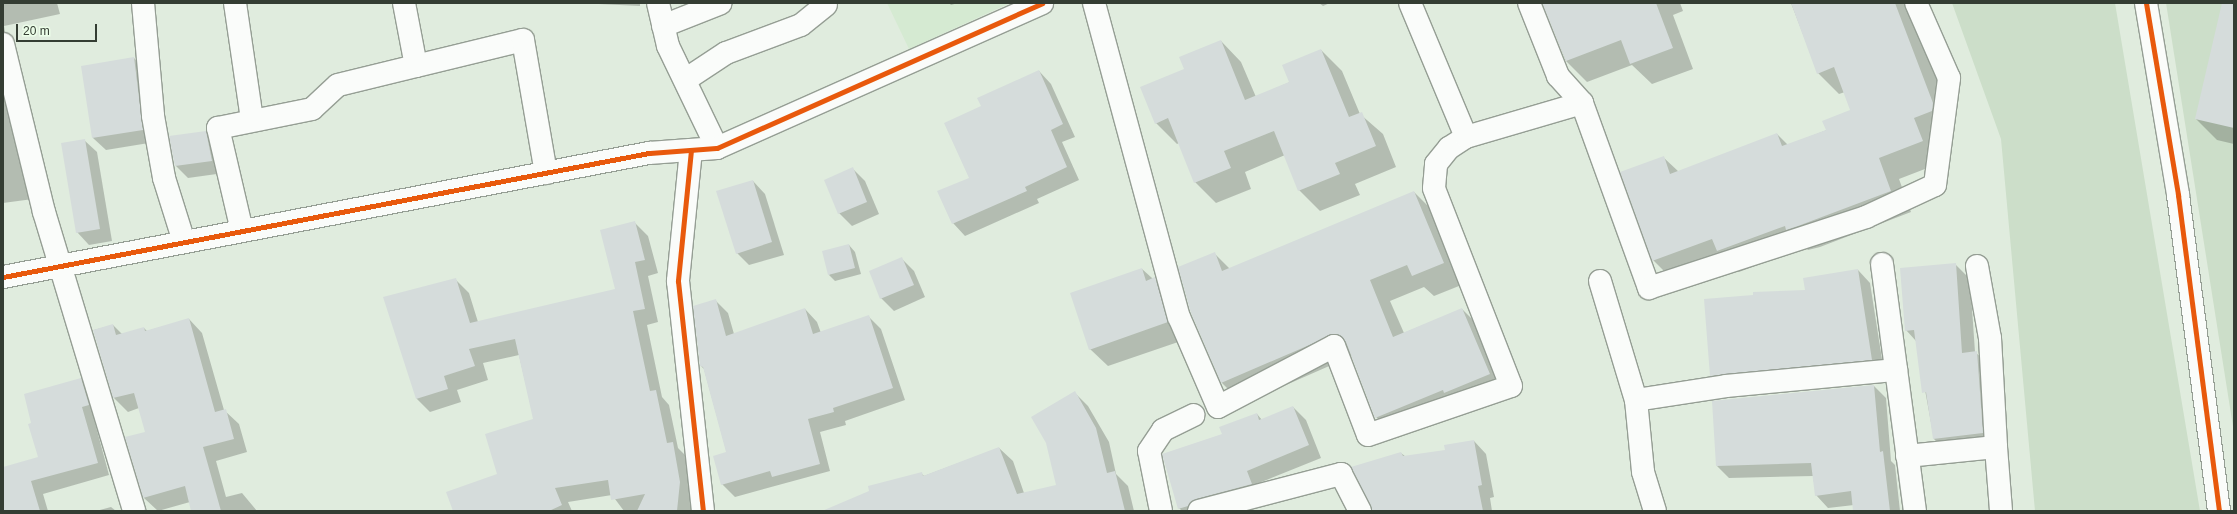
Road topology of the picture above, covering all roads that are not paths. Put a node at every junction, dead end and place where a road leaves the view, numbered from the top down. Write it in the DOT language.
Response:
graph roads {
  1 [pos="142,3"];
  2 [pos="235,3"];
  3 [pos="404,3"];
  4 [pos="658,3"];
  5 [pos="721,3"];
  6 [pos="1042,3"];
  7 [pos="1094,3"];
  8 [pos="1410,3"];
  9 [pos="1529,3"];
  10 [pos="1916,3"];
  11 [pos="2146,3"];
  12 [pos="826,5"];
  13 [pos="663,26"];
  14 [pos="3,44"];
  15 [pos="416,66"];
  16 [pos="685,80"];
  17 [pos="1582,103"];
  18 [pos="252,120"];
  19 [pos="1466,137"];
  20 [pos="717,148"];
  21 [pos="691,150"];
  22 [pos="546,173"];
  23 [pos="242,231"];
  24 [pos="184,242"];
  25 [pos="1882,264"];
  26 [pos="59,266"];
  27 [pos="1977,266"];
  28 [pos="3,277"];
  29 [pos="1600,281"];
  30 [pos="1896,370"];
  31 [pos="1636,400"];
  32 [pos="1194,415"];
  33 [pos="1996,447"];
  34 [pos="1908,456"];
  35 [pos="134,511"];
  36 [pos="703,511"];
  37 [pos="1162,511"];
  38 [pos="1199,511"];
  39 [pos="1360,511"];
  40 [pos="1655,511"];
  41 [pos="1915,511"];
  42 [pos="2001,511"];
  43 [pos="2219,511"];
  1 -- 24 [label="street"];
  2 -- 18 [label="street"];
  3 -- 15 [label="street"];
  4 -- 13 [label="street"];
  5 -- 13 [label="street"];
  6 -- 20 [label="street"];
  7 -- 19 [label="street"];
  8 -- 19 [label="street"];
  9 -- 17 [label="street"];
  10 -- 17 [label="street"];
  11 -- 43 [label="street"];
  12 -- 16 [label="street"];
  13 -- 16 [label="street"];
  14 -- 26 [label="street"];
  15 -- 18 [label="street"];
  15 -- 22 [label="street"];
  16 -- 20 [label="street"];
  17 -- 19 [label="street"];
  18 -- 23 [label="street"];
  20 -- 21 [label="street"];
  21 -- 22 [label="street"];
  21 -- 36 [label="street"];
  22 -- 23 [label="street"];
  23 -- 24 [label="street"];
  24 -- 26 [label="street"];
  25 -- 30 [label="street"];
  26 -- 28 [label="street"];
  26 -- 35 [label="street"];
  27 -- 33 [label="street"];
  29 -- 31 [label="street"];
  30 -- 31 [label="street"];
  30 -- 34 [label="street"];
  31 -- 40 [label="street"];
  32 -- 37 [label="street"];
  33 -- 34 [label="street"];
  33 -- 42 [label="street"];
  34 -- 41 [label="street"];
  38 -- 39 [label="street"];
}
